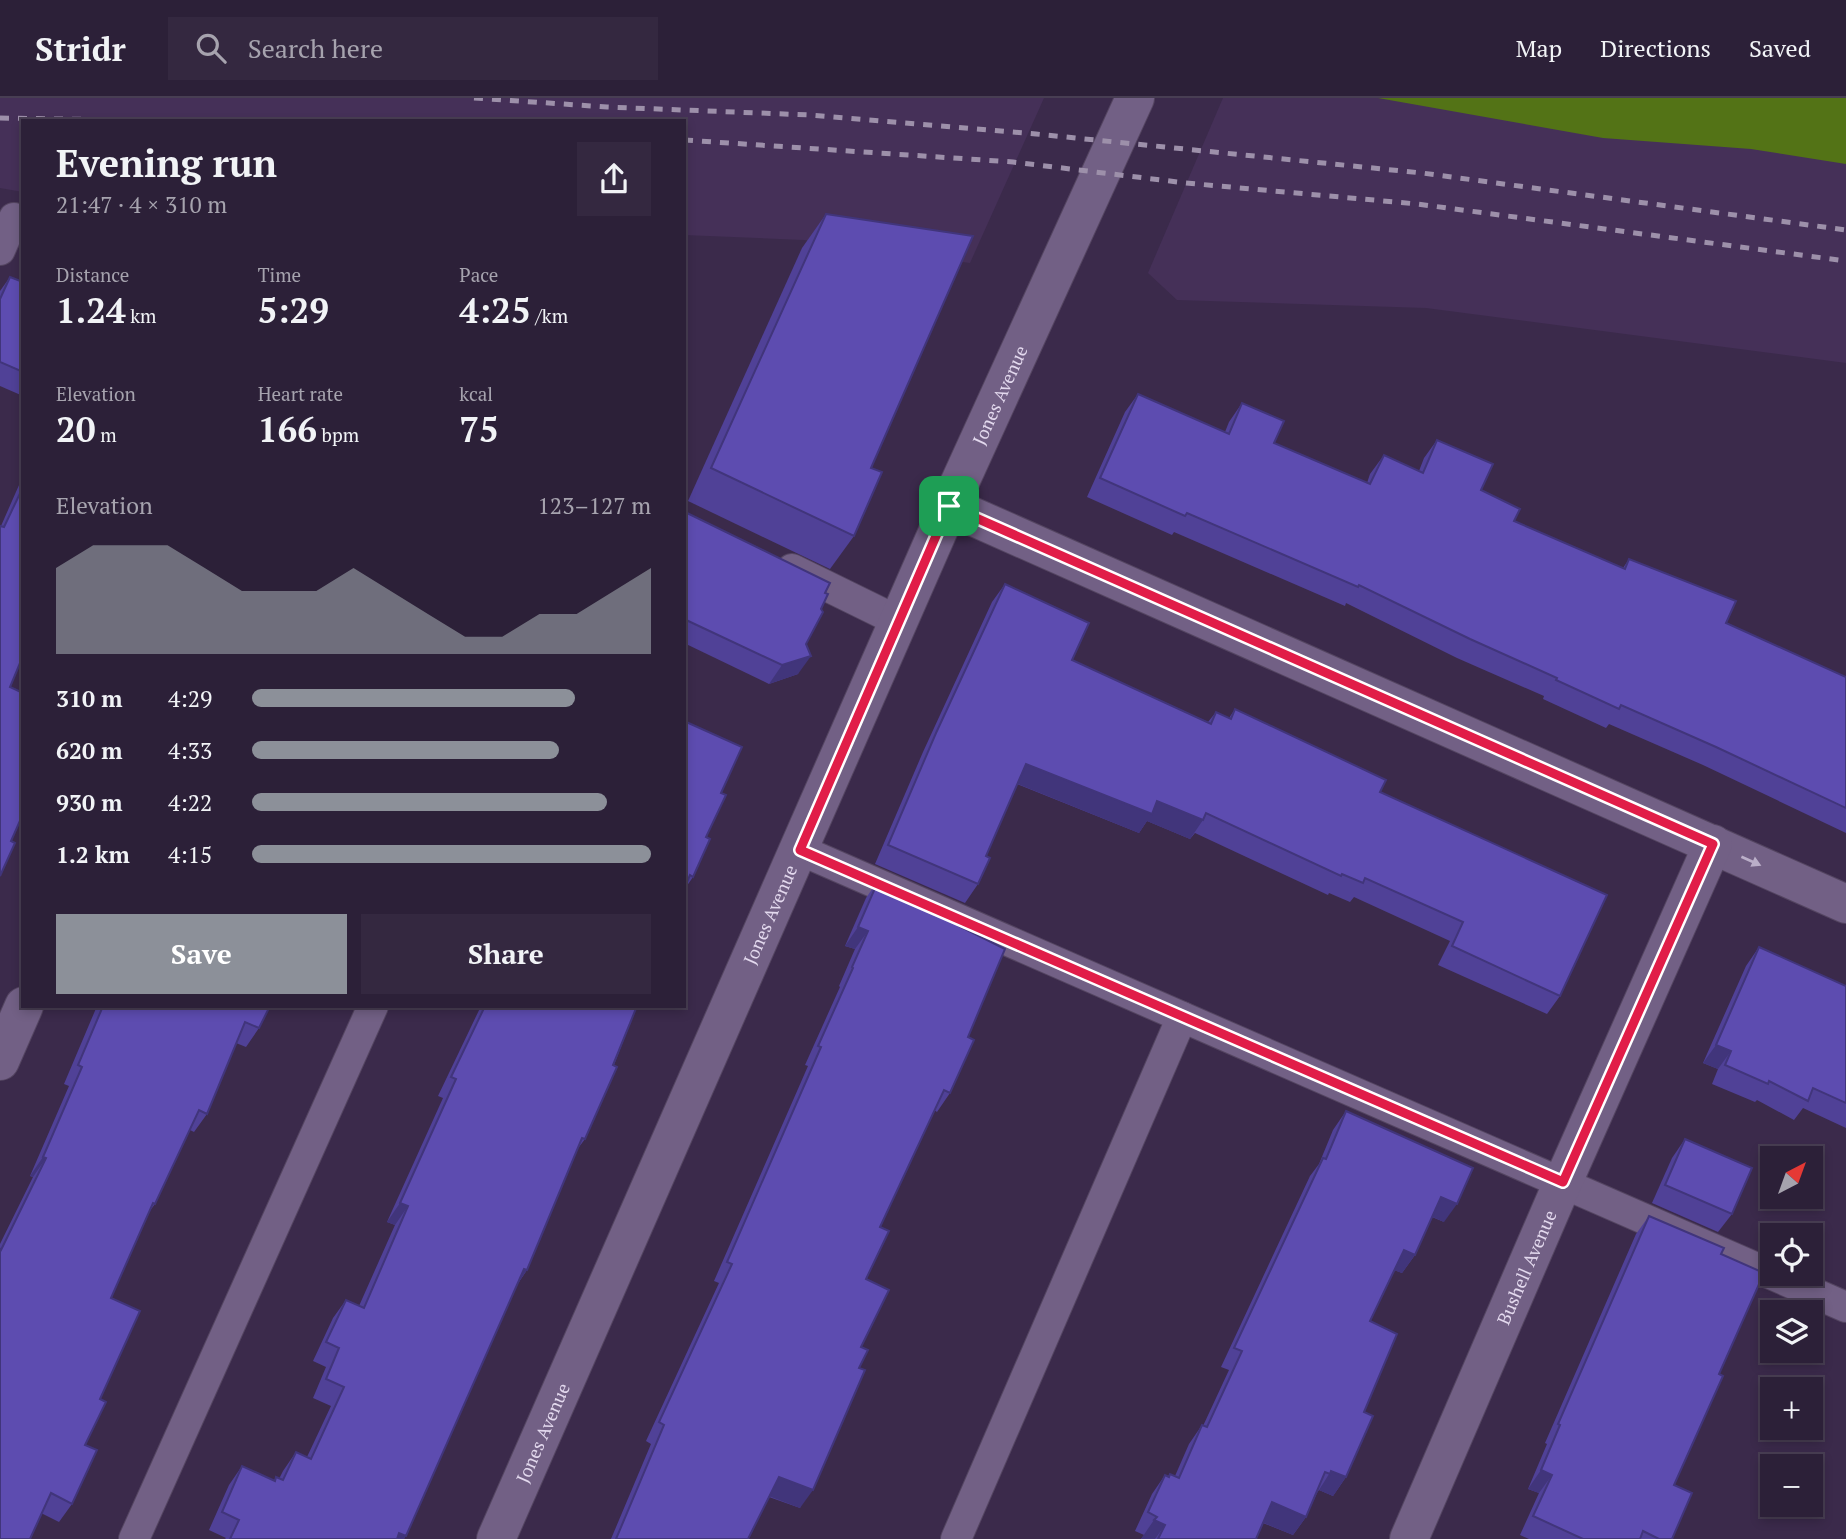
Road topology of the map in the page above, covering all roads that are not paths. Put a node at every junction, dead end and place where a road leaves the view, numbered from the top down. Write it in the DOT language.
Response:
graph roads {
  1 [pos="1135,98"];
  2 [pos="21,221"];
  3 [pos="0,250"];
  4 [pos="949,506"];
  5 [pos="766,557"];
  6 [pos="900,622"];
  7 [pos="1713,844"];
  8 [pos="800,850"];
  9 [pos="1846,904"];
  10 [pos="23,1008"];
  11 [pos="372,1008"];
  12 [pos="1182,1017"];
  13 [pos="0,1061"];
  14 [pos="1563,1182"];
  15 [pos="1846,1307"];
  16 [pos="134,1539"];
  17 [pos="496,1539"];
  18 [pos="956,1539"];
  19 [pos="1409,1539"];
  1 -- 4 [label="street, Jones Avenue"];
  2 -- 3 [label="lane"];
  4 -- 6 [label="street, Jones Avenue"];
  4 -- 7 [label="street"];
  5 -- 6 [label="lane"];
  6 -- 8 [label="street, Jones Avenue"];
  7 -- 9 [label="street, one-way"];
  7 -- 14 [label="street, Bushell Avenue"];
  8 -- 12 [label="lane"];
  8 -- 17 [label="street, Jones Avenue"];
  10 -- 13 [label="street"];
  11 -- 16 [label="lane"];
  12 -- 14 [label="lane"];
  12 -- 18 [label="lane"];
  14 -- 15 [label="lane"];
  14 -- 19 [label="street, Bushell Avenue"];
}
